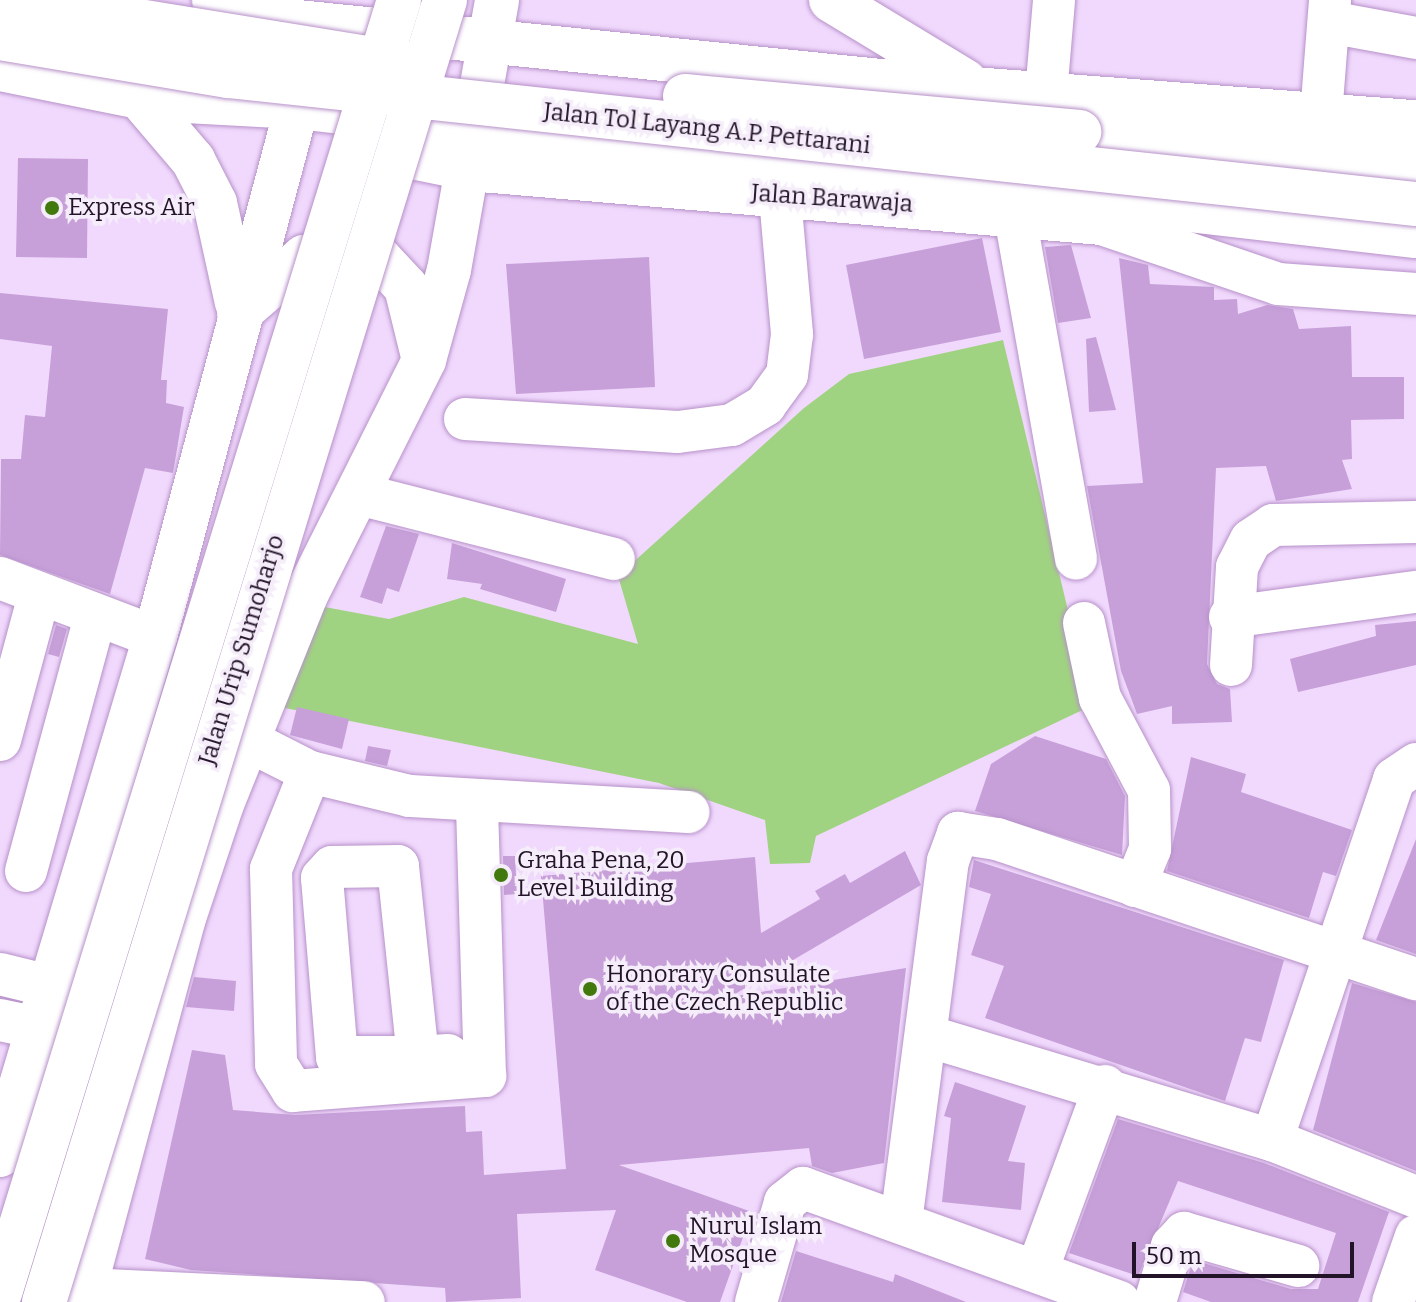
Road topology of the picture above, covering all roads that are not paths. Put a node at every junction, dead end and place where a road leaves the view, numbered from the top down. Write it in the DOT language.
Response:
graph roads {
  1 [pos="9,0"];
  2 [pos="214,0"];
  3 [pos="399,0"];
  4 [pos="445,0"];
  5 [pos="831,0"];
  6 [pos="1054,0"];
  7 [pos="324,11"];
  8 [pos="1330,11"];
  9 [pos="494,20"];
  10 [pos="0,38"];
  11 [pos="1416,38"];
  12 [pos="0,69"];
  13 [pos="976,86"];
  14 [pos="1046,94"];
  15 [pos="140,98"];
  16 [pos="1321,115"];
  17 [pos="293,120"];
  18 [pos="1416,122"];
  19 [pos="473,156"];
  20 [pos="1416,164"];
  21 [pos="780,197"];
  22 [pos="1416,204"];
  23 [pos="1015,216"];
  24 [pos="1416,236"];
  25 [pos="1416,294"];
  26 [pos="239,313"];
  27 [pos="424,360"];
  28 [pos="465,419"];
  29 [pos="359,494"];
  30 [pos="1416,522"];
  31 [pos="614,559"];
  32 [pos="1076,559"];
  33 [pos="0,578"];
  34 [pos="1416,592"];
  35 [pos="39,595"];
  36 [pos="95,617"];
  37 [pos="1230,617"];
  38 [pos="1084,623"];
  39 [pos="155,637"];
  40 [pos="1231,665"];
  41 [pos="0,740"];
  42 [pos="247,740"];
  43 [pos="1416,764"];
  44 [pos="310,772"];
  45 [pos="477,801"];
  46 [pos="689,812"];
  47 [pos="13,868"];
  48 [pos="79,885"];
  49 [pos="1135,886"];
  50 [pos="1336,955"];
  51 [pos="0,974"];
  52 [pos="1416,979"];
  53 [pos="49,986"];
  54 [pos="18,1024"];
  55 [pos="927,1036"];
  56 [pos="418,1057"];
  57 [pos="469,1081"];
  58 [pos="1105,1086"];
  59 [pos="4,1128"];
  60 [pos="1272,1140"];
  61 [pos="1416,1197"];
  62 [pos="901,1222"];
  63 [pos="1416,1236"];
  64 [pos="1298,1266"];
  65 [pos="1038,1268"];
  66 [pos="0,1293"];
  67 [pos="83,1296"];
  68 [pos="44,1302"];
  69 [pos="364,1302"];
  70 [pos="756,1302"];
  71 [pos="1119,1302"];
  72 [pos="1155,1302"];
  73 [pos="1393,1302"];
  1 -- 20 [label="highway, Jalan Tol Layang A.P. Pettarani, bridge"];
  2 -- 7 [label="highway"];
  3 -- 66 [label="highway, Jalan Urip Sumoharjo, bridge"];
  4 -- 68 [label="highway, Jalan Urip Sumoharjo, bridge"];
  5 -- 13 [label="highway"];
  6 -- 14 [label="street"];
  7 -- 9 [label="highway"];
  7 -- 17 [label="highway"];
  8 -- 11 [label="street"];
  8 -- 16 [label="street"];
  9 -- 13 [label="highway"];
  9 -- 19 [label="highway"];
  10 -- 22 [label="highway, Jalan Tol Layang A.P. Pettarani, bridge"];
  12 -- 15 [label="highway"];
  13 -- 14 [label="highway"];
  14 -- 16 [label="highway"];
  15 -- 17 [label="highway"];
  15 -- 26 [label="highway"];
  16 -- 18 [label="highway"];
  17 -- 19 [label="highway"];
  17 -- 26 [label="highway"];
  19 -- 21 [label="street, Jalan Barawaja"];
  19 -- 24 [label="highway"];
  19 -- 27 [label="highway"];
  21 -- 23 [label="street, Jalan Barawaja"];
  21 -- 28 [label="street"];
  23 -- 25 [label="street, Jalan Barawaja"];
  23 -- 32 [label="street"];
  26 -- 27 [label="highway"];
  26 -- 39 [label="highway"];
  27 -- 29 [label="highway"];
  29 -- 31 [label="street"];
  29 -- 42 [label="highway"];
  30 -- 37 [label="street"];
  33 -- 35 [label="street"];
  34 -- 37 [label="street"];
  35 -- 36 [label="street"];
  35 -- 41 [label="street"];
  36 -- 39 [label="street"];
  36 -- 47 [label="street"];
  37 -- 40 [label="street"];
  38 -- 49 [label="street"];
  39 -- 48 [label="highway"];
  42 -- 44 [label="street"];
  42 -- 67 [label="highway"];
  43 -- 50 [label="street"];
  44 -- 45 [label="street"];
  44 -- 57 [label="street"];
  45 -- 46 [label="street"];
  45 -- 57 [label="street"];
  47 -- 48 [label="street"];
  48 -- 53 [label="highway"];
  49 -- 50 [label="street"];
  49 -- 55 [label="street"];
  50 -- 52 [label="street"];
  50 -- 60 [label="street"];
  51 -- 53 [label="street"];
  53 -- 54 [label="highway"];
  54 -- 59 [label="highway"];
  55 -- 58 [label="street"];
  55 -- 62 [label="street"];
  56 -- 56 [label="street"];
  56 -- 57 [label="street"];
  58 -- 60 [label="street"];
  58 -- 65 [label="street"];
  60 -- 61 [label="street"];
  62 -- 65 [label="street"];
  62 -- 70 [label="street"];
  63 -- 73 [label="street"];
  64 -- 72 [label="street"];
  65 -- 71 [label="street"];
  67 -- 69 [label="street"];
}
